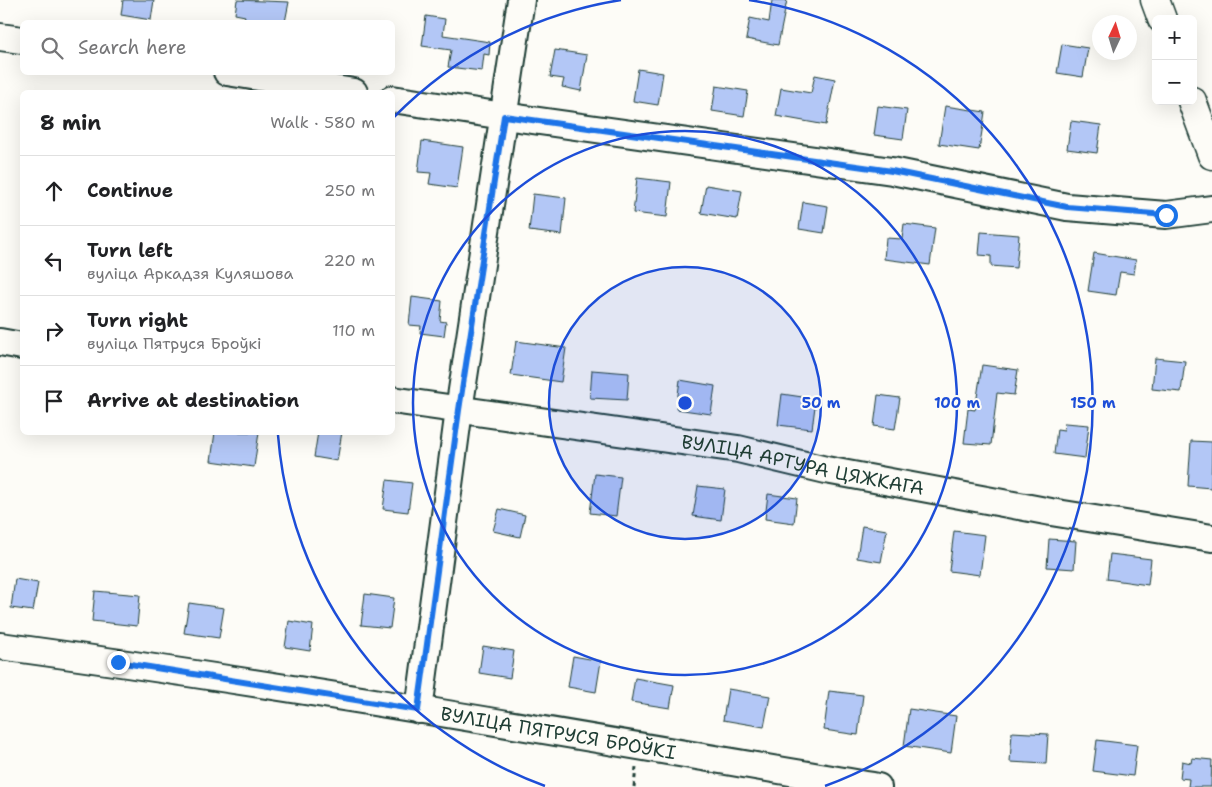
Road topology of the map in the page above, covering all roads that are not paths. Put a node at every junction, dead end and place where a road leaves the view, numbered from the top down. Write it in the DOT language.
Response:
graph roads {
  1 [pos="521,0"];
  2 [pos="1155,0"];
  3 [pos="1161,15"];
  4 [pos="0,37"];
  5 [pos="20,40"];
  6 [pos="246,75"];
  7 [pos="341,90"];
  8 [pos="395,98"];
  9 [pos="1193,105"];
  10 [pos="504,116"];
  11 [pos="1212,155"];
  12 [pos="1212,209"];
  13 [pos="0,342"];
  14 [pos="20,346"];
  15 [pos="395,400"];
  16 [pos="459,410"];
  17 [pos="1212,538"];
  18 [pos="0,646"];
  19 [pos="418,710"];
  20 [pos="878,787"];
  1 -- 10 [label="street"];
  2 -- 3 [label="main road"];
  4 -- 5 [label="street"];
  6 -- 7 [label="street"];
  8 -- 10 [label="street"];
  9 -- 11 [label="main road"];
  10 -- 12 [label="street"];
  10 -- 16 [label="street"];
  13 -- 14 [label="street"];
  15 -- 16 [label="street, ВУЛІЦА АРТУРА ЦЯЖКАГА"];
  16 -- 17 [label="street, ВУЛІЦА АРТУРА ЦЯЖКАГА"];
  16 -- 19 [label="street"];
  18 -- 19 [label="street, ВУЛІЦА ПЯТРУСЯ БРОЎКІ"];
  19 -- 20 [label="street, ВУЛІЦА ПЯТРУСЯ БРОЎКІ"];
}
